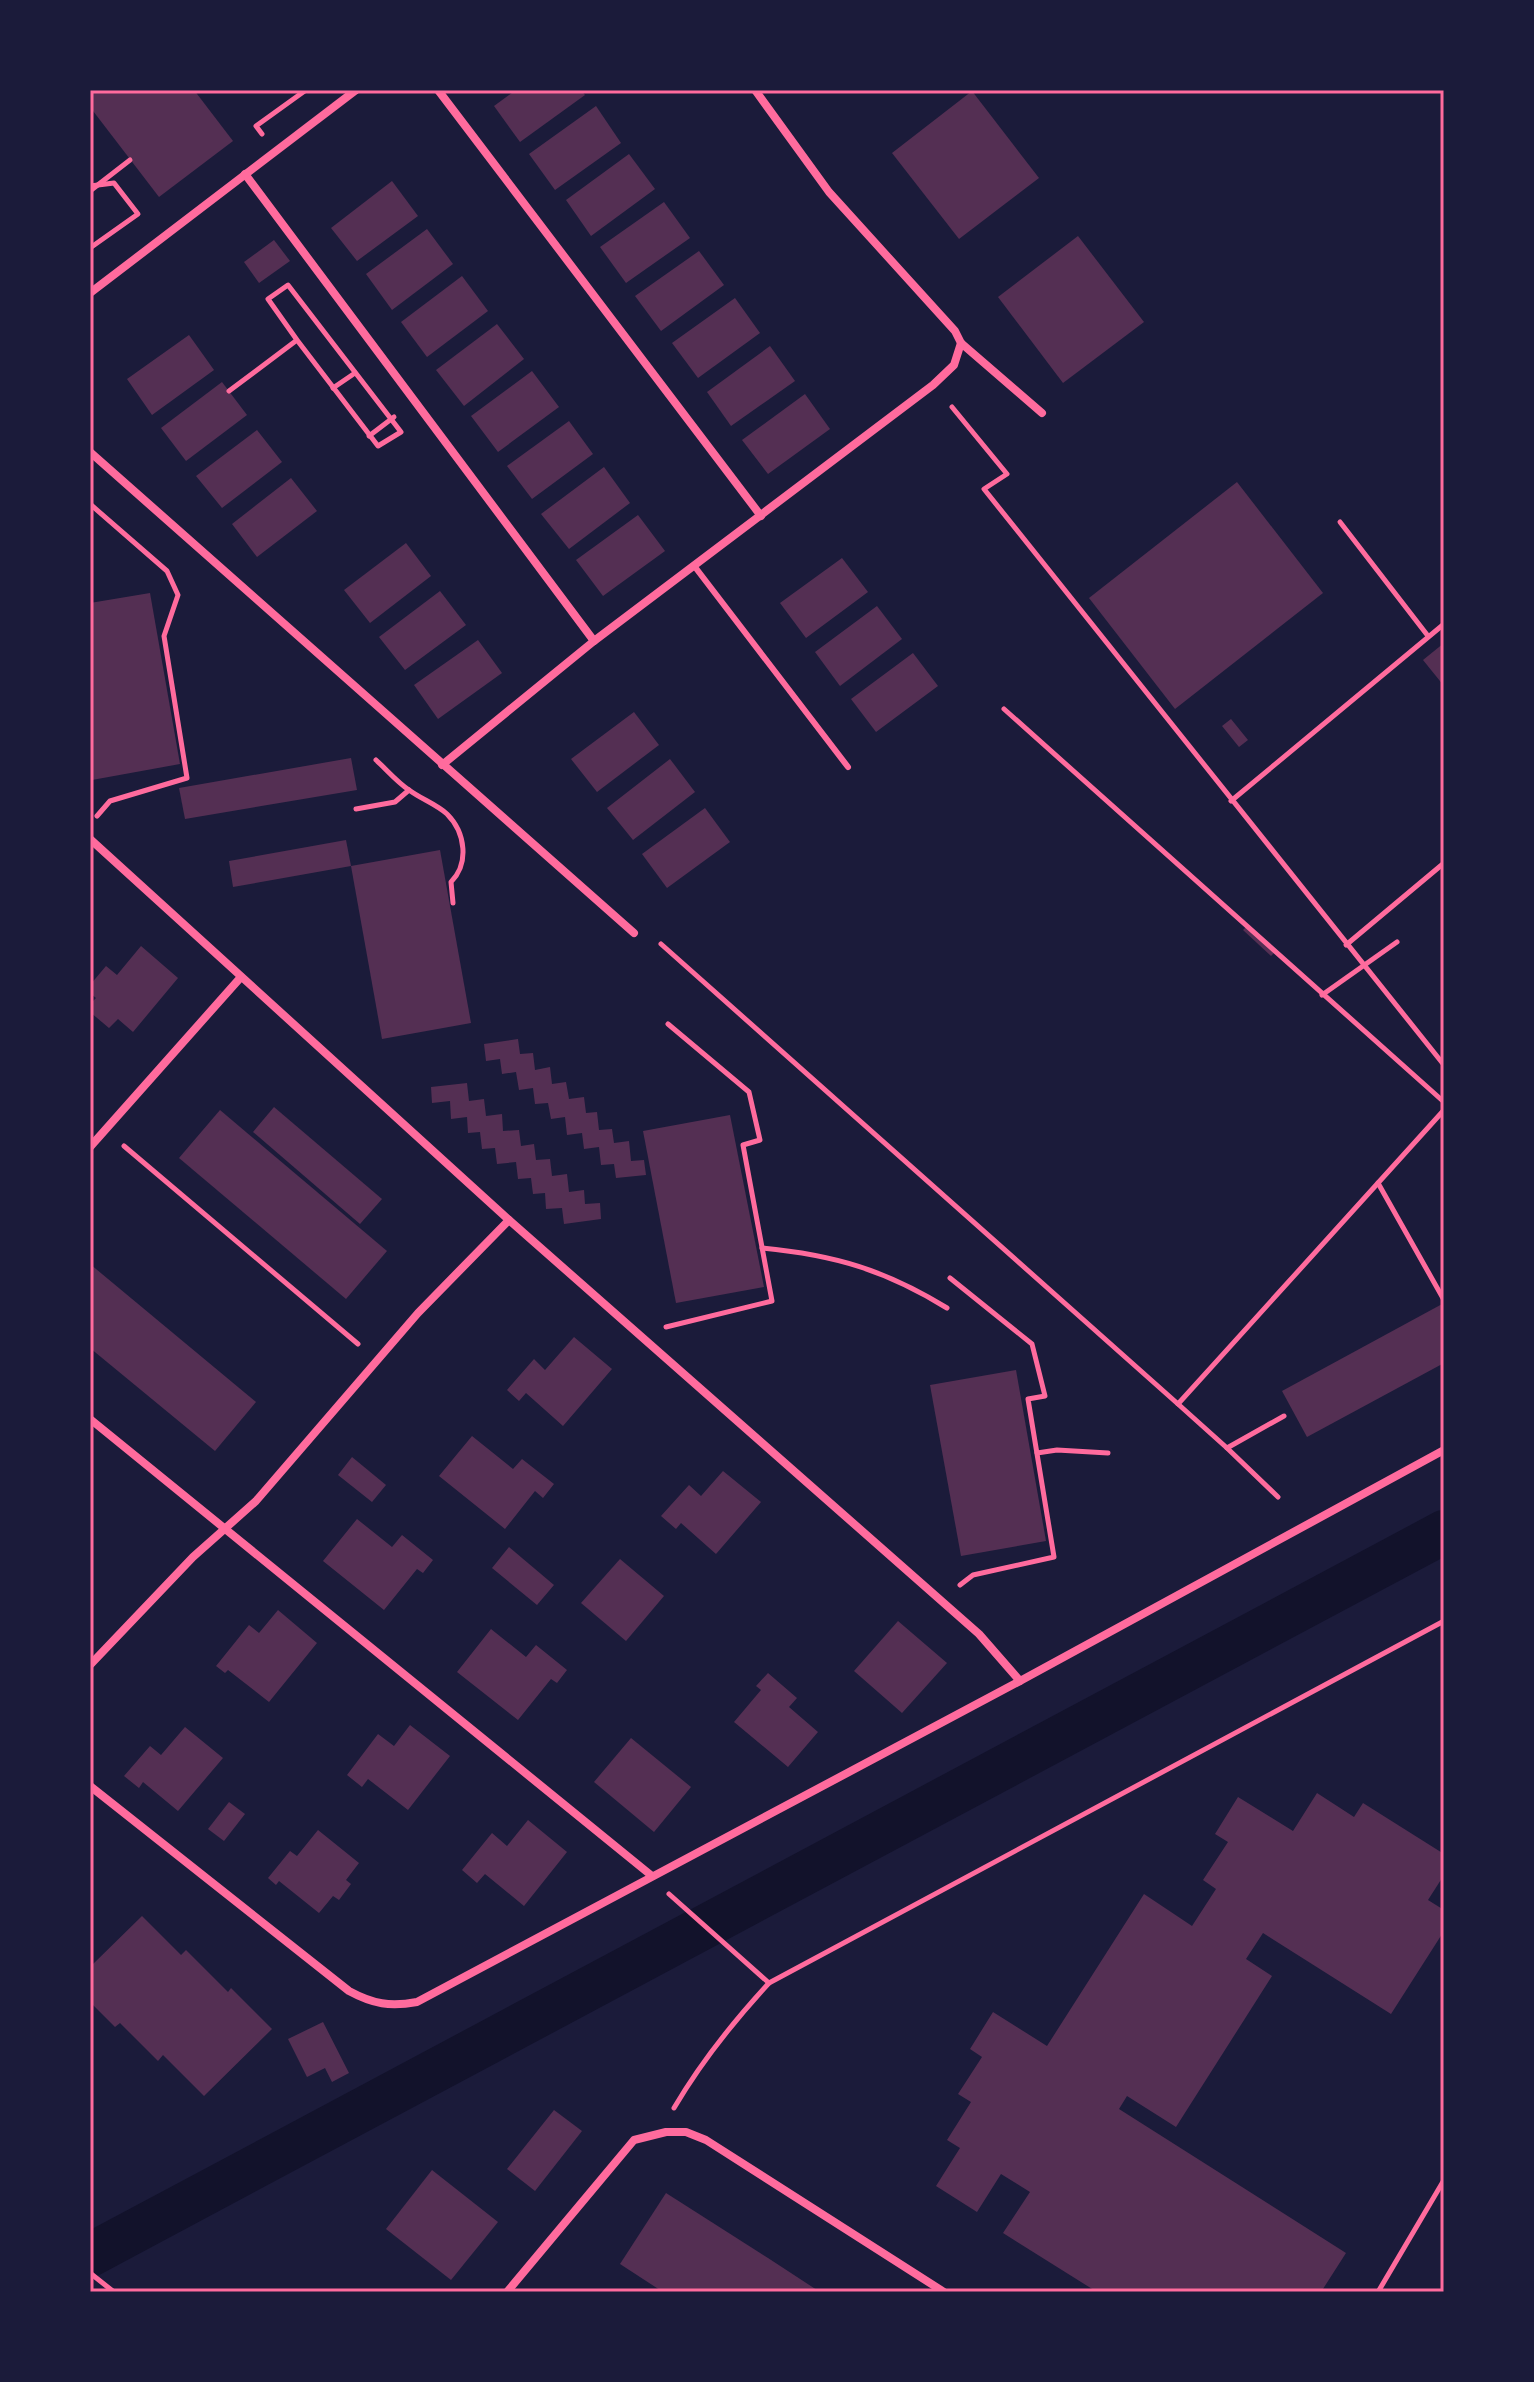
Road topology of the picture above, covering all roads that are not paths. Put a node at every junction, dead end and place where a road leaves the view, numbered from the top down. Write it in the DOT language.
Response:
graph roads {
  1 [pos="356,90"];
  2 [pos="438,90"];
  3 [pos="755,90"];
  4 [pos="245,174"];
  5 [pos="90,293"];
  6 [pos="961,343"];
  7 [pos="1042,413"];
  8 [pos="90,452"];
  9 [pos="761,516"];
  10 [pos="695,567"];
  11 [pos="594,641"];
  12 [pos="442,765"];
  13 [pos="848,767"];
  14 [pos="90,839"];
  15 [pos="634,933"];
  16 [pos="241,977"];
  17 [pos="90,1147"];
  18 [pos="509,1220"];
  19 [pos="90,1419"];
  20 [pos="1444,1450"];
  21 [pos="224,1528"];
  22 [pos="90,1665"];
  23 [pos="1020,1681"];
  24 [pos="90,1786"];
  25 [pos="652,1876"];
  26 [pos="507,2292"];
  27 [pos="944,2292"];
  1 -- 4 [label="street"];
  2 -- 9 [label="street"];
  3 -- 6 [label="street"];
  4 -- 5 [label="street"];
  4 -- 11 [label="street"];
  6 -- 7 [label="street"];
  6 -- 9 [label="street"];
  8 -- 12 [label="street"];
  9 -- 10 [label="street"];
  10 -- 11 [label="street"];
  10 -- 13 [label="lane"];
  11 -- 12 [label="street"];
  12 -- 15 [label="street"];
  14 -- 16 [label="street"];
  16 -- 17 [label="street"];
  16 -- 18 [label="street"];
  18 -- 21 [label="street"];
  18 -- 23 [label="street"];
  19 -- 21 [label="street"];
  20 -- 23 [label="street"];
  21 -- 22 [label="street"];
  21 -- 25 [label="street"];
  23 -- 25 [label="street"];
  24 -- 25 [label="street"];
  26 -- 27 [label="street"];
}
